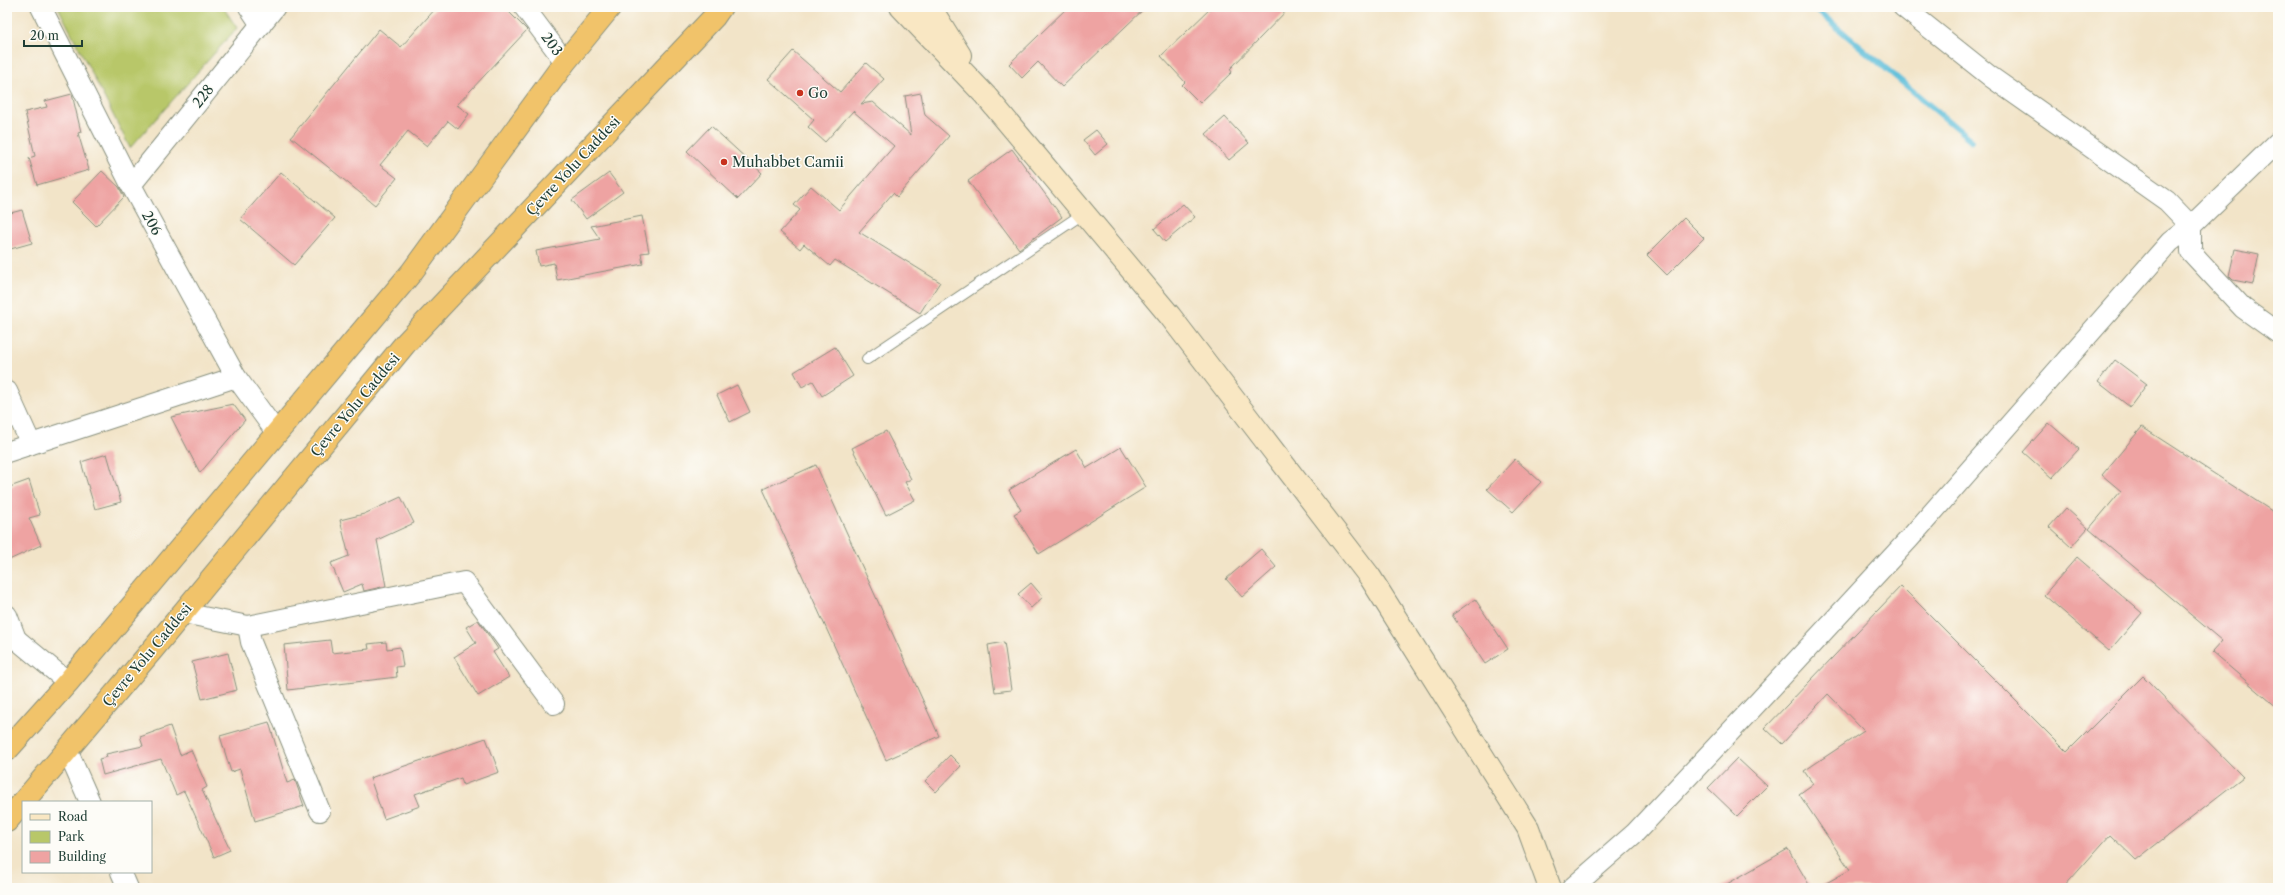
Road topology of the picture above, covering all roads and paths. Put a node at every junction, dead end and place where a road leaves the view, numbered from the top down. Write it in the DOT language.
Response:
graph roads {
  1 [pos="41,7"];
  2 [pos="249,7"];
  3 [pos="275,7"];
  4 [pos="524,7"];
  5 [pos="610,7"];
  6 [pos="901,7"];
  7 [pos="930,7"];
  8 [pos="1903,7"];
  9 [pos="721,10"];
  10 [pos="261,25"];
  11 [pos="565,62"];
  12 [pos="985,94"];
  13 [pos="2278,142"];
  14 [pos="131,185"];
  15 [pos="1084,212"];
  16 [pos="2191,226"];
  17 [pos="2278,333"];
  18 [pos="868,359"];
  19 [pos="236,377"];
  20 [pos="7,391"];
  21 [pos="276,432"];
  22 [pos="31,444"];
  23 [pos="7,452"];
  24 [pos="182,613"];
  25 [pos="7,615"];
  26 [pos="248,626"];
  27 [pos="12,639"];
  28 [pos="68,682"];
  29 [pos="554,704"];
  30 [pos="7,750"];
  31 [pos="67,750"];
  32 [pos="24,801"];
  33 [pos="90,801"];
  34 [pos="22,803"];
  35 [pos="320,811"];
  36 [pos="7,821"];
  37 [pos="121,873"];
  38 [pos="128,888"];
  39 [pos="1550,888"];
  40 [pos="1572,888"];
  1 -- 14 [label="street, 206"];
  2 -- 10 [label="street"];
  3 -- 10 [label="street, 228"];
  4 -- 11 [label="street, 203"];
  5 -- 11 [label="highway"];
  6 -- 12 [label="main road"];
  7 -- 12 [label="main road"];
  8 -- 16 [label="street"];
  9 -- 24 [label="highway, Çevre Yolu Caddesi"];
  10 -- 14 [label="street, 228"];
  11 -- 21 [label="highway"];
  12 -- 15 [label="main road"];
  13 -- 16 [label="street"];
  14 -- 19 [label="street, 206"];
  15 -- 18 [label="lane"];
  15 -- 39 [label="main road"];
  16 -- 17 [label="street"];
  16 -- 40 [label="street"];
  19 -- 21 [label="street, 206"];
  19 -- 22 [label="street"];
  20 -- 22 [label="street"];
  21 -- 28 [label="highway"];
  22 -- 23 [label="street"];
  24 -- 26 [label="street"];
  24 -- 31 [label="highway, Çevre Yolu Caddesi"];
  25 -- 27 [label="street"];
  26 -- 29 [label="street"];
  26 -- 35 [label="street"];
  27 -- 28 [label="street"];
  28 -- 30 [label="highway"];
  31 -- 32 [label="highway, Çevre Yolu Caddesi"];
  31 -- 33 [label="street"];
  34 -- 36 [label="highway, Çevre Yolu Caddesi"];
  37 -- 38 [label="street"];
}
